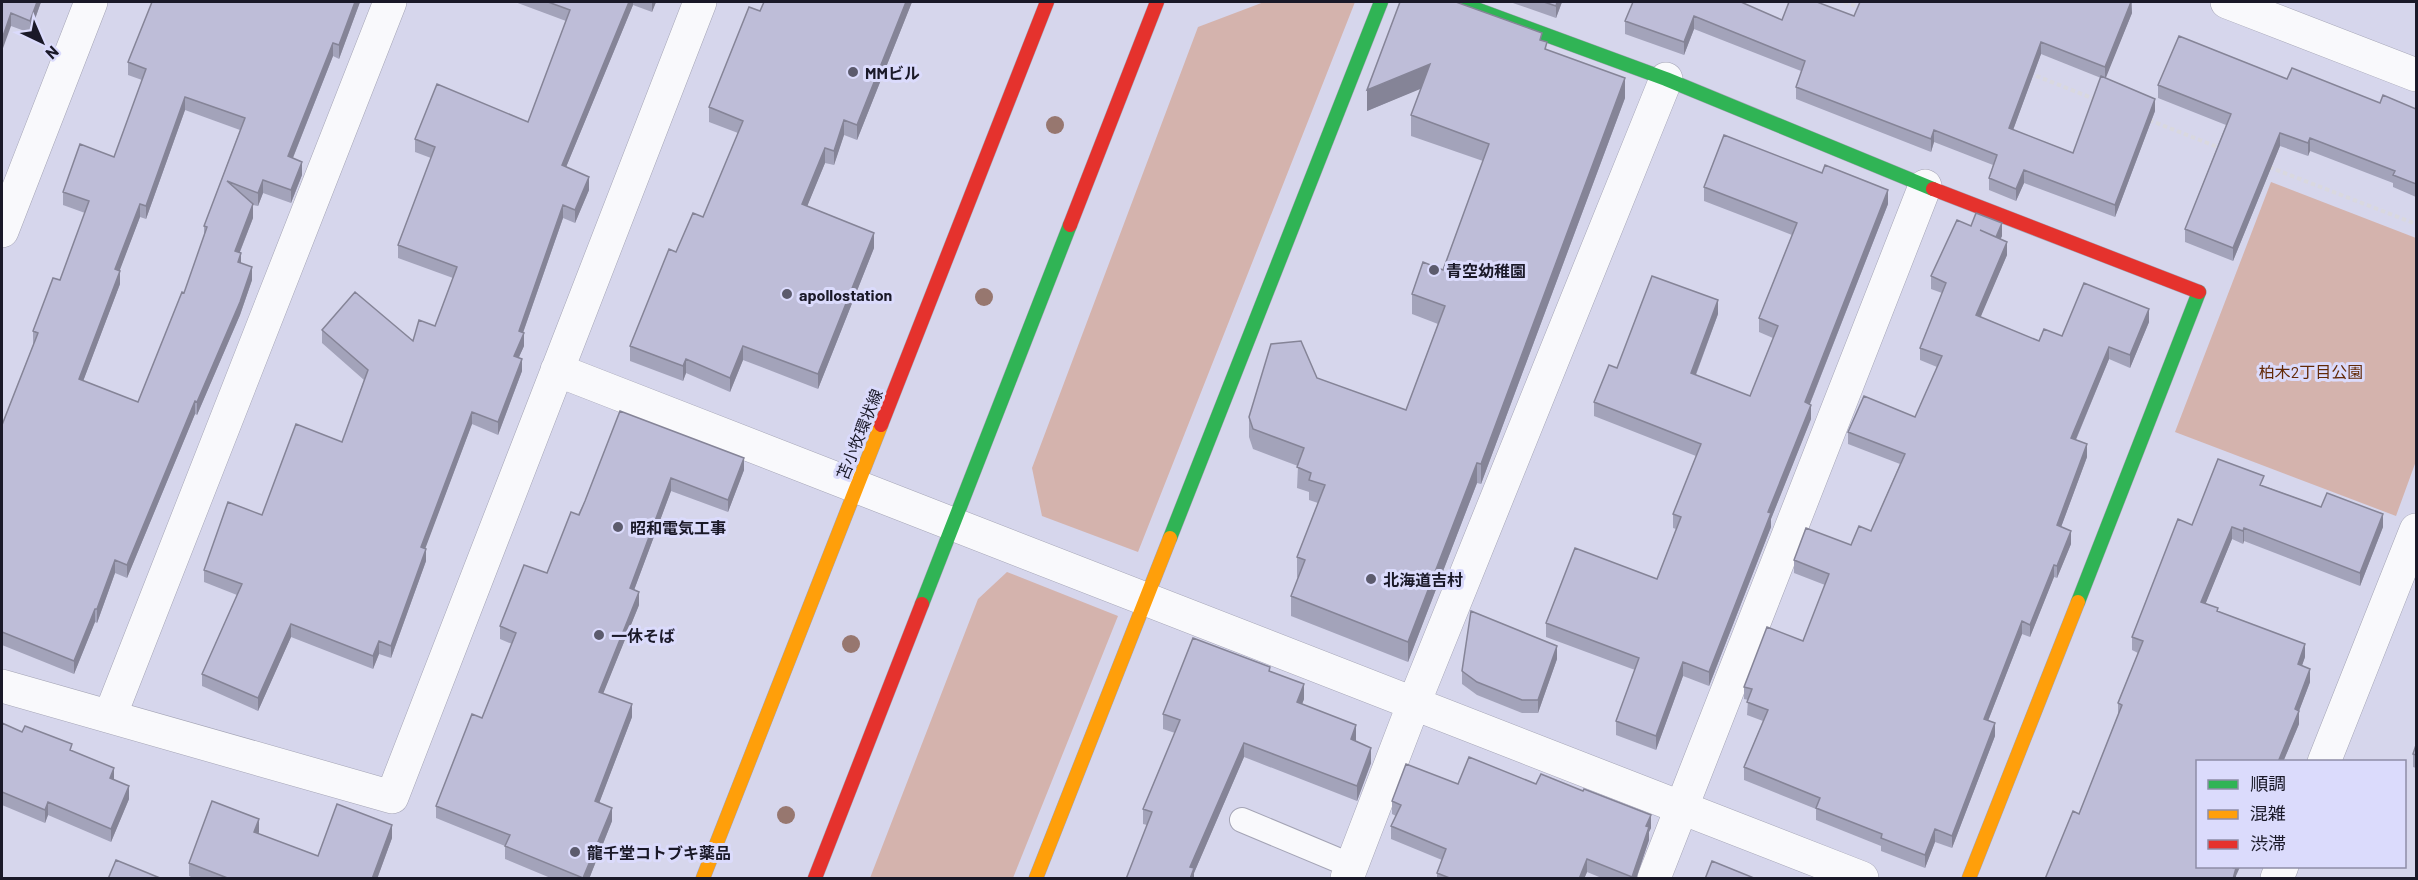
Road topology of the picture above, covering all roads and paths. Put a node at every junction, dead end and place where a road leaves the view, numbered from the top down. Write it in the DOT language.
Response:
graph roads {
  1 [pos="91,2"];
  2 [pos="390,2"];
  3 [pos="700,2"];
  4 [pos="1047,2"];
  5 [pos="1157,2"];
  6 [pos="1382,2"];
  7 [pos="1457,2"];
  8 [pos="1844,2"];
  9 [pos="2227,2"];
  10 [pos="1867,10"];
  11 [pos="2023,71"];
  12 [pos="2416,75"];
  13 [pos="1666,79"];
  14 [pos="2101,102"];
  15 [pos="2146,119"];
  16 [pos="2224,149"];
  17 [pos="2269,167"];
  18 [pos="1925,186"];
  19 [pos="2416,224"];
  20 [pos="2,231"];
  21 [pos="557,370"];
  22 [pos="856,485"];
  23 [pos="953,524"];
  24 [pos="2416,530"];
  25 [pos="1146,599"];
  26 [pos="2,686"];
  27 [pos="1414,703"];
  28 [pos="110,717"];
  29 [pos="2325,760"];
  30 [pos="1681,808"];
  31 [pos="1242,820"];
  32 [pos="1349,872"];
  33 [pos="703,879"];
  34 [pos="815,879"];
  35 [pos="1036,879"];
  36 [pos="1654,879"];
  37 [pos="1862,879"];
  38 [pos="1969,879"];
  1 -- 20 [label="street"];
  2 -- 28 [label="street"];
  3 -- 21 [label="street"];
  4 -- 22 [label="street, 苫小牧環状線"];
  5 -- 23 [label="street"];
  6 -- 25 [label="street"];
  7 -- 13 [label="street"];
  8 -- 10 [label="path"];
  9 -- 12 [label="street"];
  11 -- 14 [label="path"];
  13 -- 18 [label="street"];
  13 -- 27 [label="street"];
  15 -- 16 [label="path"];
  17 -- 19 [label="path"];
  18 -- 30 [label="street"];
  18 -- 38 [label="street"];
  21 -- 22 [label="street"];
  21 -- 28 [label="street"];
  22 -- 23 [label="street"];
  22 -- 33 [label="street, 苫小牧環状線"];
  23 -- 25 [label="street"];
  23 -- 34 [label="street"];
  24 -- 29 [label="street"];
  25 -- 27 [label="street"];
  25 -- 35 [label="street"];
  26 -- 28 [label="street"];
  27 -- 30 [label="street"];
  27 -- 32 [label="street"];
  30 -- 36 [label="street"];
  30 -- 37 [label="street"];
  31 -- 32 [label="lane"];
}
